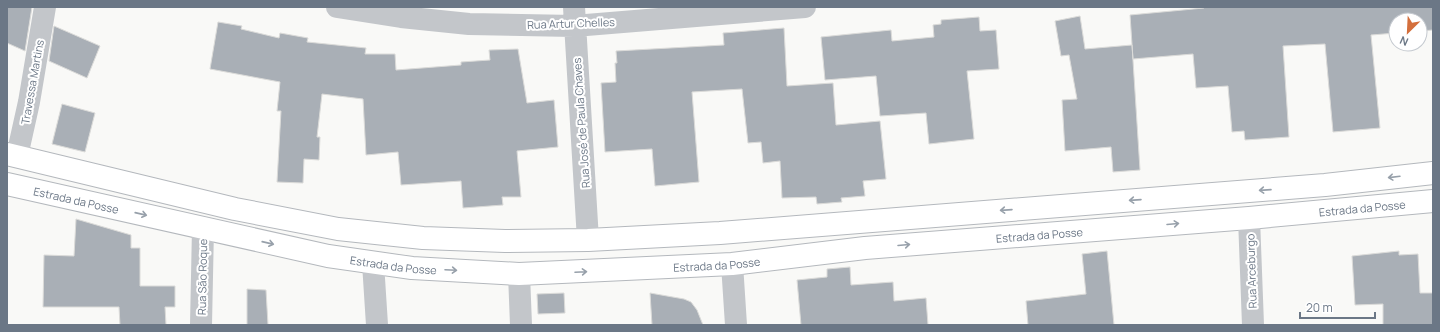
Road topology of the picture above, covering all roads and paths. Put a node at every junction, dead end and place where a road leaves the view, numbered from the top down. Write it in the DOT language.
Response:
graph roads {
  1 [pos="44,7"];
  2 [pos="338,7"];
  3 [pos="805,7"];
  4 [pos="574,16"];
  5 [pos="12,155"];
  6 [pos="1433,173"];
  7 [pos="7,184"];
  8 [pos="1433,201"];
  9 [pos="1249,218"];
  10 [pos="203,228"];
  11 [pos="588,240"];
  12 [pos="373,264"];
  13 [pos="732,264"];
  14 [pos="519,274"];
  15 [pos="201,325"];
  16 [pos="377,325"];
  17 [pos="521,325"];
  18 [pos="736,325"];
  19 [pos="1253,325"];
  1 -- 5 [label="street, Travessa Martins"];
  2 -- 4 [label="street, Rua Artur Chelles"];
  3 -- 4 [label="street, Rua Artur Chelles"];
  4 -- 11 [label="street, Rua José de Paula Chaves"];
  5 -- 11 [label="main road"];
  6 -- 11 [label="main road, one-way"];
  7 -- 10 [label="main road, Estrada da Posse, one-way"];
  8 -- 9 [label="main road, Estrada da Posse"];
  13 -- 9 [label="main road, Estrada da Posse, one-way"];
  9 -- 19 [label="street, Rua Arceburgo"];
  10 -- 12 [label="main road, Estrada da Posse, one-way"];
  10 -- 15 [label="street, Rua São Roque"];
  12 -- 14 [label="main road, Estrada da Posse, one-way"];
  12 -- 16 [label="street"];
  14 -- 13 [label="main road, Estrada da Posse, one-way"];
  13 -- 18 [label="street"];
  14 -- 17 [label="street"];
}
